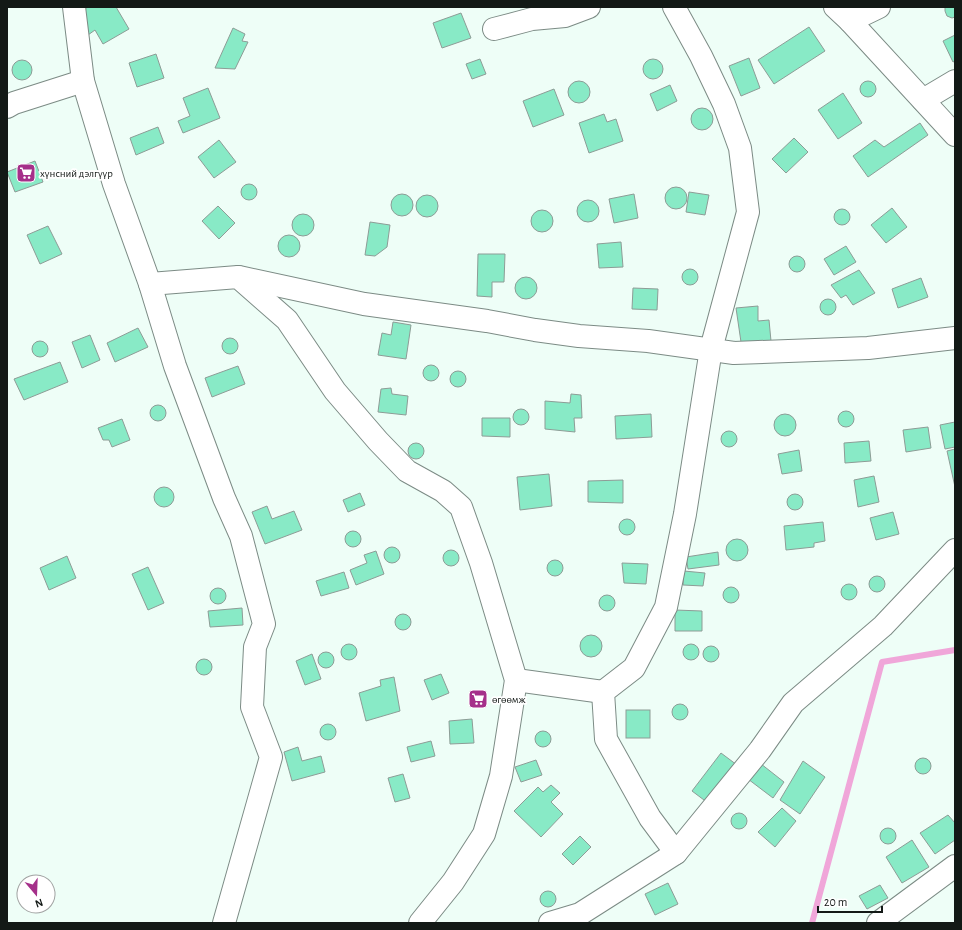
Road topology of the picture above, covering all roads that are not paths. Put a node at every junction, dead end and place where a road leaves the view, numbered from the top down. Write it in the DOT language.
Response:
graph roads {
  1 [pos="74,7"];
  2 [pos="589,7"];
  3 [pos="674,7"];
  4 [pos="879,7"];
  5 [pos="843,14"];
  6 [pos="494,29"];
  7 [pos="83,81"];
  8 [pos="955,81"];
  9 [pos="923,100"];
  10 [pos="7,107"];
  11 [pos="955,135"];
  12 [pos="238,277"];
  13 [pos="150,284"];
  14 [pos="955,338"];
  15 [pos="711,349"];
  16 [pos="955,550"];
  17 [pos="516,680"];
  18 [pos="603,692"];
  19 [pos="676,853"];
  20 [pos="955,866"];
  21 [pos="224,923"];
  22 [pos="420,923"];
  23 [pos="550,923"];
  24 [pos="878,923"];
  1 -- 7 [label="street"];
  2 -- 6 [label="street"];
  3 -- 15 [label="street"];
  4 -- 5 [label="street"];
  5 -- 9 [label="street"];
  7 -- 10 [label="street"];
  7 -- 13 [label="street"];
  8 -- 9 [label="street"];
  9 -- 11 [label="street"];
  12 -- 13 [label="street"];
  12 -- 15 [label="street"];
  12 -- 17 [label="street"];
  13 -- 21 [label="street"];
  14 -- 15 [label="street"];
  15 -- 18 [label="street"];
  16 -- 19 [label="street"];
  17 -- 18 [label="street"];
  17 -- 22 [label="street"];
  18 -- 19 [label="street"];
  19 -- 23 [label="street"];
  20 -- 24 [label="street"];
}
